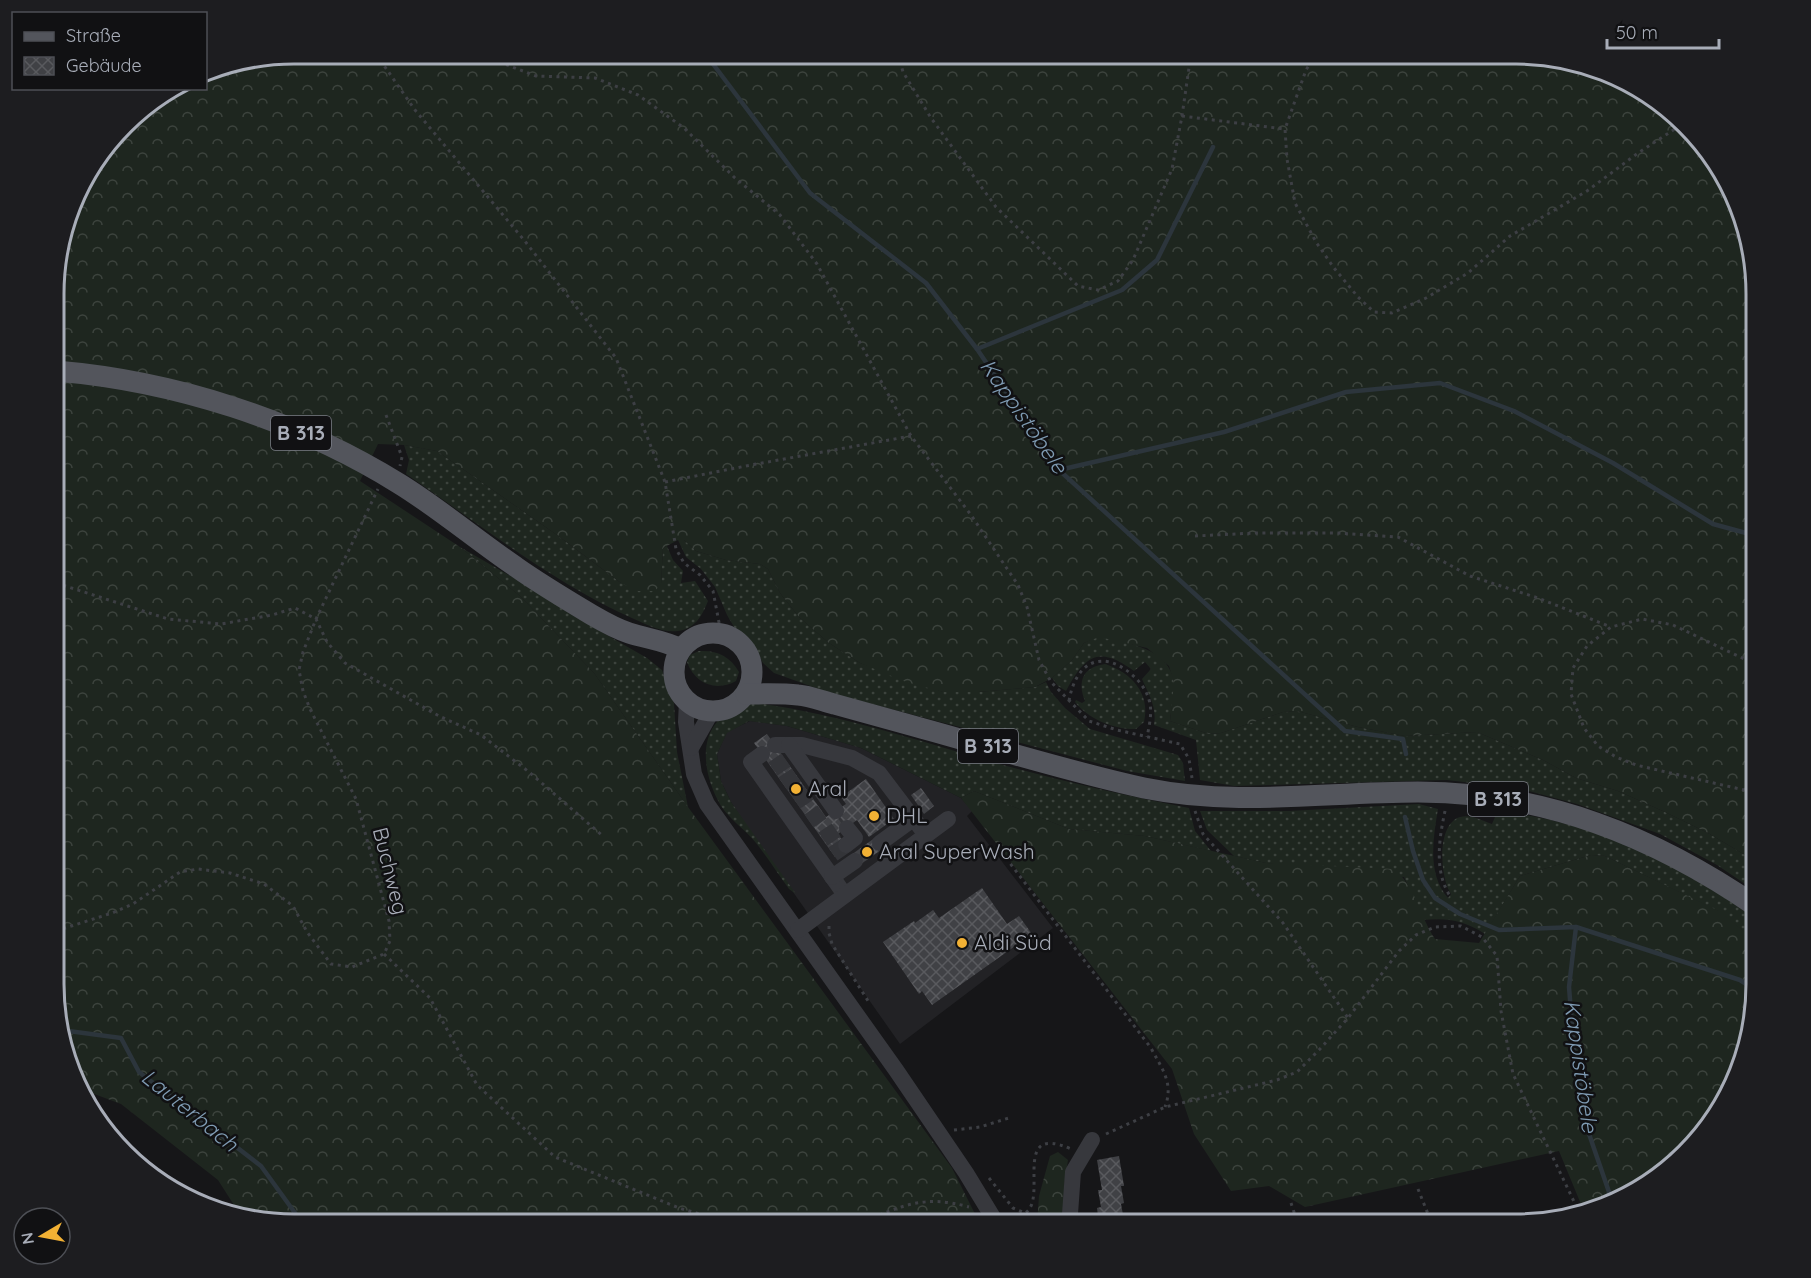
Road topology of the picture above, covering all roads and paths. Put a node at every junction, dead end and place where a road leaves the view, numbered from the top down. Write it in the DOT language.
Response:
graph roads {
  1 [pos="383,64"];
  2 [pos="504,64"];
  3 [pos="901,64"];
  4 [pos="1190,64"];
  5 [pos="1310,64"];
  6 [pos="1182,116"];
  7 [pos="1285,129"];
  8 [pos="1675,129"];
  9 [pos="64,372"];
  10 [pos="387,415"];
  11 [pos="911,436"];
  12 [pos="391,479"];
  13 [pos="664,482"];
  14 [pos="1195,536"];
  15 [pos="64,586"];
  16 [pos="316,619"];
  17 [pos="1611,627"];
  18 [pos="721,633"];
  19 [pos="678,658"];
  20 [pos="1746,660"];
  21 [pos="752,665"];
  22 [pos="746,694"];
  23 [pos="799,695"];
  24 [pos="687,701"];
  25 [pos="1069,702"];
  26 [pos="712,711"];
  27 [pos="1147,737"];
  28 [pos="691,748"];
  29 [pos="777,758"];
  30 [pos="789,780"];
  31 [pos="1185,791"];
  32 [pos="1746,791"];
  33 [pos="1449,794"];
  34 [pos="802,798"];
  35 [pos="1194,806"];
  36 [pos="819,815"];
  37 [pos="913,819"];
  38 [pos="948,819"];
  39 [pos="847,828"];
  40 [pos="926,836"];
  41 [pos="604,837"];
  42 [pos="880,843"];
  43 [pos="834,854"];
  44 [pos="1006,858"];
  45 [pos="855,861"];
  46 [pos="832,877"];
  47 [pos="845,895"];
  48 [pos="1450,896"];
  49 [pos="1746,900"];
  50 [pos="830,922"];
  51 [pos="64,929"];
  52 [pos="798,930"];
  53 [pos="384,954"];
  54 [pos="874,1011"];
  55 [pos="1348,1018"];
  56 [pos="1165,1107"];
  57 [pos="1012,1117"];
  58 [pos="943,1138"];
  59 [pos="1088,1147"];
  60 [pos="988,1177"];
  61 [pos="1418,1189"];
  62 [pos="1292,1203"];
  63 [pos="1576,1206"];
  64 [pos="700,1214"];
  65 [pos="883,1214"];
  66 [pos="983,1214"];
  67 [pos="991,1214"];
  68 [pos="1070,1214"];
  69 [pos="1295,1214"];
  70 [pos="1428,1214"];
  1 -- 13 [label="path"];
  2 -- 11 [label="path"];
  3 -- 6 [label="path"];
  4 -- 6 [label="path"];
  5 -- 7 [label="path"];
  6 -- 7 [label="path"];
  7 -- 8 [label="path"];
  9 -- 12 [label="main road, B 313"];
  10 -- 12 [label="path, Buchweg"];
  11 -- 13 [label="path"];
  11 -- 25 [label="path"];
  12 -- 16 [label="path, Buchweg"];
  12 -- 19 [label="main road, B 313"];
  13 -- 18 [label="path"];
  14 -- 17 [label="path"];
  15 -- 16 [label="path"];
  16 -- 41 [label="path"];
  16 -- 53 [label="path, Buchweg"];
  17 -- 20 [label="path"];
  17 -- 32 [label="path"];
  18 -- 19 [label="main road"];
  18 -- 21 [label="main road"];
  19 -- 24 [label="main road"];
  21 -- 22 [label="main road"];
  21 -- 23 [label="main road, B 313"];
  22 -- 23 [label="main road, B 313"];
  22 -- 26 [label="main road"];
  23 -- 31 [label="main road, B 313"];
  24 -- 26 [label="main road"];
  24 -- 28 [label="street"];
  25 -- 27 [label="path"];
  25 -- 27 [label="path"];
  26 -- 28 [label="street"];
  27 -- 31 [label="path"];
  28 -- 52 [label="street"];
  29 -- 30 [label="street"];
  29 -- 30 [label="street"];
  29 -- 37 [label="street"];
  30 -- 34 [label="street"];
  30 -- 34 [label="street"];
  31 -- 33 [label="main road, B 313"];
  33 -- 48 [label="path"];
  33 -- 49 [label="main road, B 313"];
  34 -- 36 [label="street"];
  34 -- 36 [label="street"];
  35 -- 55 [label="path"];
  36 -- 43 [label="street"];
  37 -- 40 [label="street"];
  37 -- 42 [label="street"];
  38 -- 40 [label="street"];
  39 -- 43 [label="street"];
  40 -- 47 [label="street"];
  43 -- 46 [label="street"];
  44 -- 56 [label="path"];
  45 -- 46 [label="street"];
  46 -- 47 [label="street"];
  47 -- 52 [label="street"];
  50 -- 54 [label="path"];
  51 -- 53 [label="path"];
  52 -- 58 [label="street"];
  53 -- 64 [label="path"];
  55 -- 56 [label="path"];
  55 -- 63 [label="path"];
  56 -- 59 [label="path"];
  57 -- 58 [label="path"];
  58 -- 67 [label="street"];
  59 -- 60 [label="path"];
  59 -- 68 [label="street"];
  61 -- 70 [label="path"];
  62 -- 69 [label="path"];
  65 -- 66 [label="path"];
}
